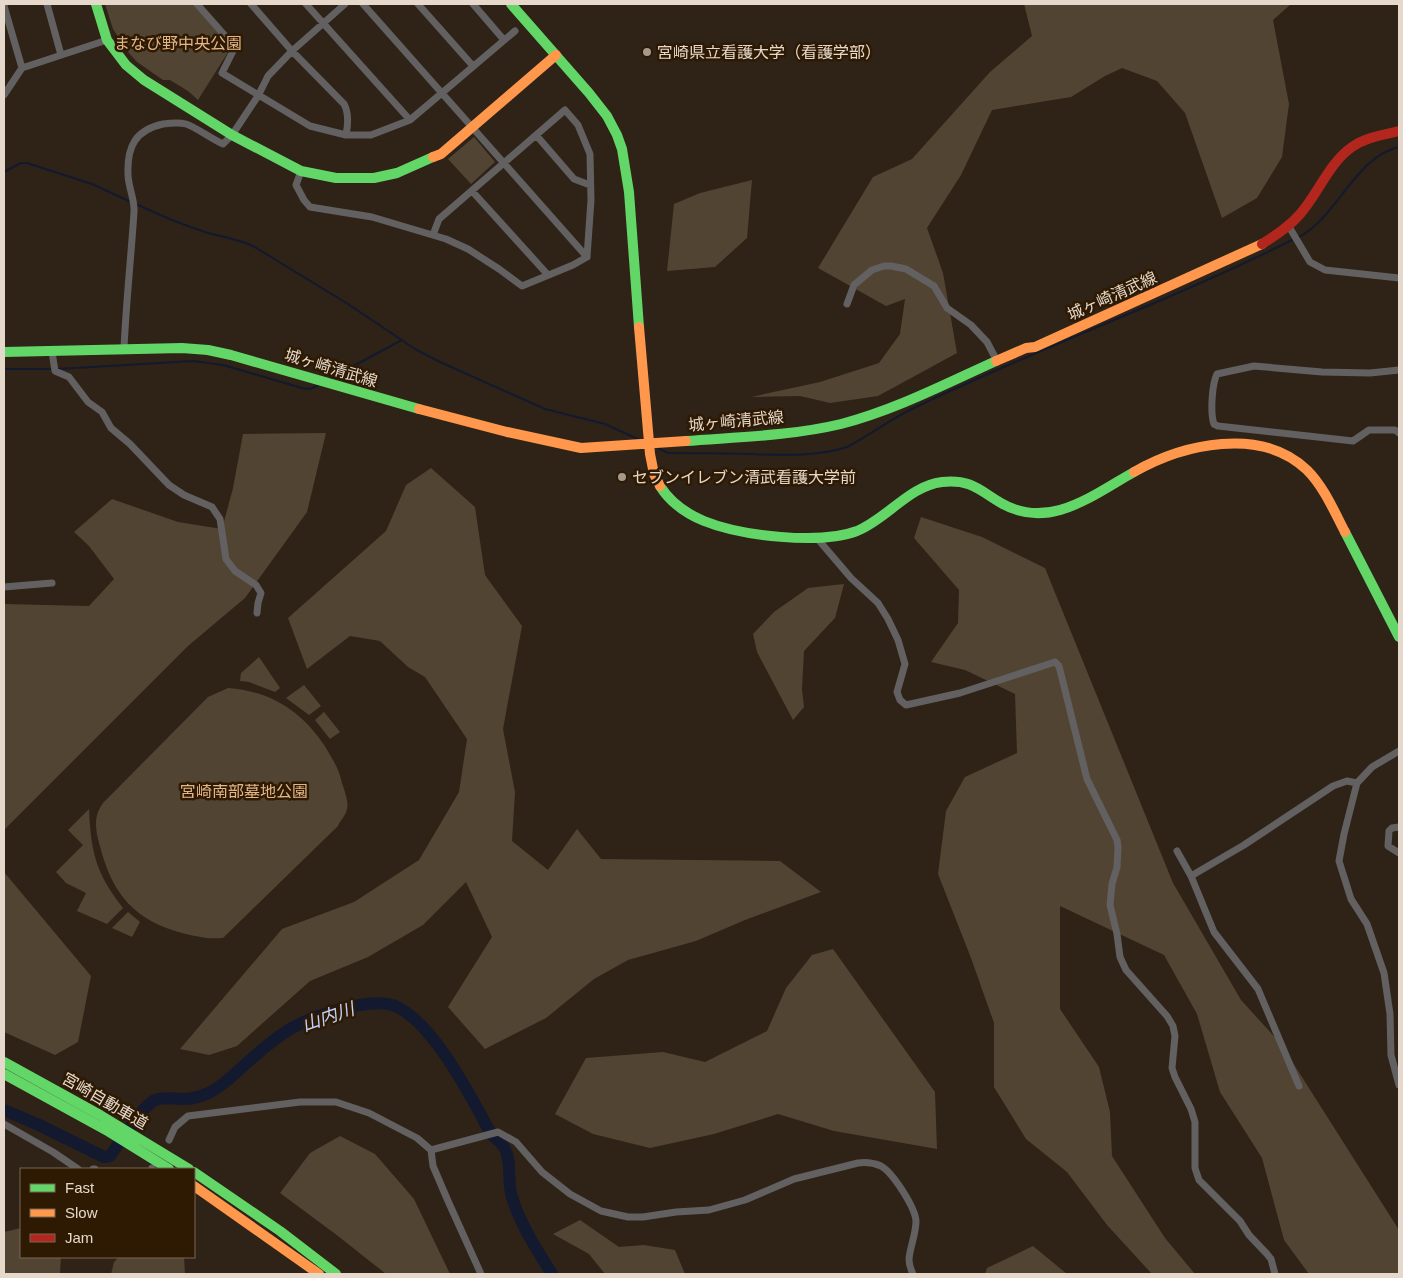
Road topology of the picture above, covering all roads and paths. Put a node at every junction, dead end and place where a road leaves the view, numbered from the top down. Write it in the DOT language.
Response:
graph roads {
  1 [pos="47,4"];
  2 [pos="96,4"];
  3 [pos="197,4"];
  4 [pos="252,4"];
  5 [pos="306,4"];
  6 [pos="346,4"];
  7 [pos="362,4"];
  8 [pos="418,4"];
  9 [pos="473,4"];
  10 [pos="511,4"];
  11 [pos="4,6"];
  12 [pos="323,23"];
  13 [pos="515,31"];
  14 [pos="107,40"];
  15 [pos="504,40"];
  16 [pos="292,51"];
  17 [pos="61,55"];
  18 [pos="556,55"];
  19 [pos="473,66"];
  20 [pos="22,68"];
  21 [pos="442,94"];
  22 [pos="4,95"];
  23 [pos="258,96"];
  24 [pos="410,120"];
  25 [pos="472,128"];
  26 [pos="1399,131"];
  27 [pos="232,135"];
  28 [pos="346,135"];
  29 [pos="536,135"];
  30 [pos="504,164"];
  31 [pos="301,171"];
  32 [pos="590,185"];
  33 [pos="472,191"];
  34 [pos="1288,225"];
  35 [pos="433,235"];
  36 [pos="587,257"];
  37 [pos="548,275"];
  38 [pos="1399,278"];
  39 [pos="847,304"];
  40 [pos="124,349"];
  41 [pos="4,352"];
  42 [pos="52,352"];
  43 [pos="997,361"];
  44 [pos="1399,370"];
  45 [pos="1399,433"];
  46 [pos="646,444"];
  47 [pos="816,537"];
  48 [pos="52,583"];
  49 [pos="4,587"];
  50 [pos="257,613"];
  51 [pos="1399,637"];
  52 [pos="1399,751"];
  53 [pos="1356,783"];
  54 [pos="1399,827"];
  55 [pos="1177,851"];
  56 [pos="1399,853"];
  57 [pos="1191,876"];
  58 [pos="4,1062"];
  59 [pos="4,1074"];
  60 [pos="1399,1085"];
  61 [pos="1299,1086"];
  62 [pos="4,1124"];
  63 [pos="169,1140"];
  64 [pos="431,1150"];
  65 [pos="77,1168"];
  66 [pos="167,1168"];
  67 [pos="187,1168"];
  68 [pos="195,1173"];
  69 [pos="195,1187"];
  70 [pos="319,1274"];
  71 [pos="336,1274"];
  72 [pos="481,1274"];
  73 [pos="912,1274"];
  74 [pos="1275,1274"];
  1 -- 17 [label="street"];
  2 -- 14 [label="main road"];
  3 -- 23 [label="street"];
  4 -- 16 [label="street"];
  5 -- 12 [label="street"];
  6 -- 12 [label="street"];
  7 -- 21 [label="street"];
  8 -- 19 [label="street"];
  9 -- 15 [label="street"];
  10 -- 18 [label="main road"];
  11 -- 20 [label="street"];
  12 -- 16 [label="street"];
  12 -- 24 [label="street"];
  13 -- 15 [label="street"];
  14 -- 17 [label="street"];
  14 -- 27 [label="main road"];
  15 -- 19 [label="street"];
  16 -- 23 [label="street"];
  16 -- 28 [label="street"];
  17 -- 20 [label="street"];
  18 -- 25 [label="main road"];
  18 -- 46 [label="main road"];
  19 -- 21 [label="street"];
  20 -- 22 [label="street"];
  21 -- 24 [label="street"];
  21 -- 25 [label="street"];
  23 -- 27 [label="street"];
  23 -- 28 [label="street"];
  24 -- 28 [label="street"];
  25 -- 30 [label="street"];
  25 -- 31 [label="main road"];
  26 -- 34 [label="main road, 城ヶ崎清武線"];
  27 -- 31 [label="main road"];
  27 -- 40 [label="street"];
  29 -- 30 [label="street"];
  29 -- 32 [label="street"];
  29 -- 32 [label="street"];
  30 -- 33 [label="street"];
  30 -- 36 [label="street"];
  31 -- 35 [label="street"];
  32 -- 36 [label="street"];
  33 -- 35 [label="street"];
  33 -- 37 [label="street"];
  34 -- 38 [label="street"];
  34 -- 43 [label="main road, 城ヶ崎清武線"];
  35 -- 37 [label="street"];
  36 -- 37 [label="street"];
  39 -- 43 [label="street"];
  40 -- 42 [label="main road, 城ヶ崎清武線"];
  40 -- 46 [label="main road, 城ヶ崎清武線"];
  41 -- 42 [label="main road, 城ヶ崎清武線"];
  42 -- 50 [label="street"];
  43 -- 46 [label="main road, 城ヶ崎清武線"];
  44 -- 45 [label="street"];
  46 -- 47 [label="main road"];
  47 -- 51 [label="main road"];
  47 -- 74 [label="street"];
  48 -- 49 [label="street"];
  52 -- 53 [label="street"];
  53 -- 57 [label="street"];
  53 -- 60 [label="street"];
  54 -- 56 [label="street"];
  55 -- 57 [label="street"];
  57 -- 61 [label="street"];
  58 -- 67 [label="main road, 宮崎自動車道"];
  59 -- 66 [label="main road, 宮崎自動車道"];
  62 -- 65 [label="street"];
  63 -- 64 [label="street"];
  64 -- 72 [label="street"];
  64 -- 73 [label="street"];
  68 -- 71 [label="main road"];
  69 -- 70 [label="main road"];
}
